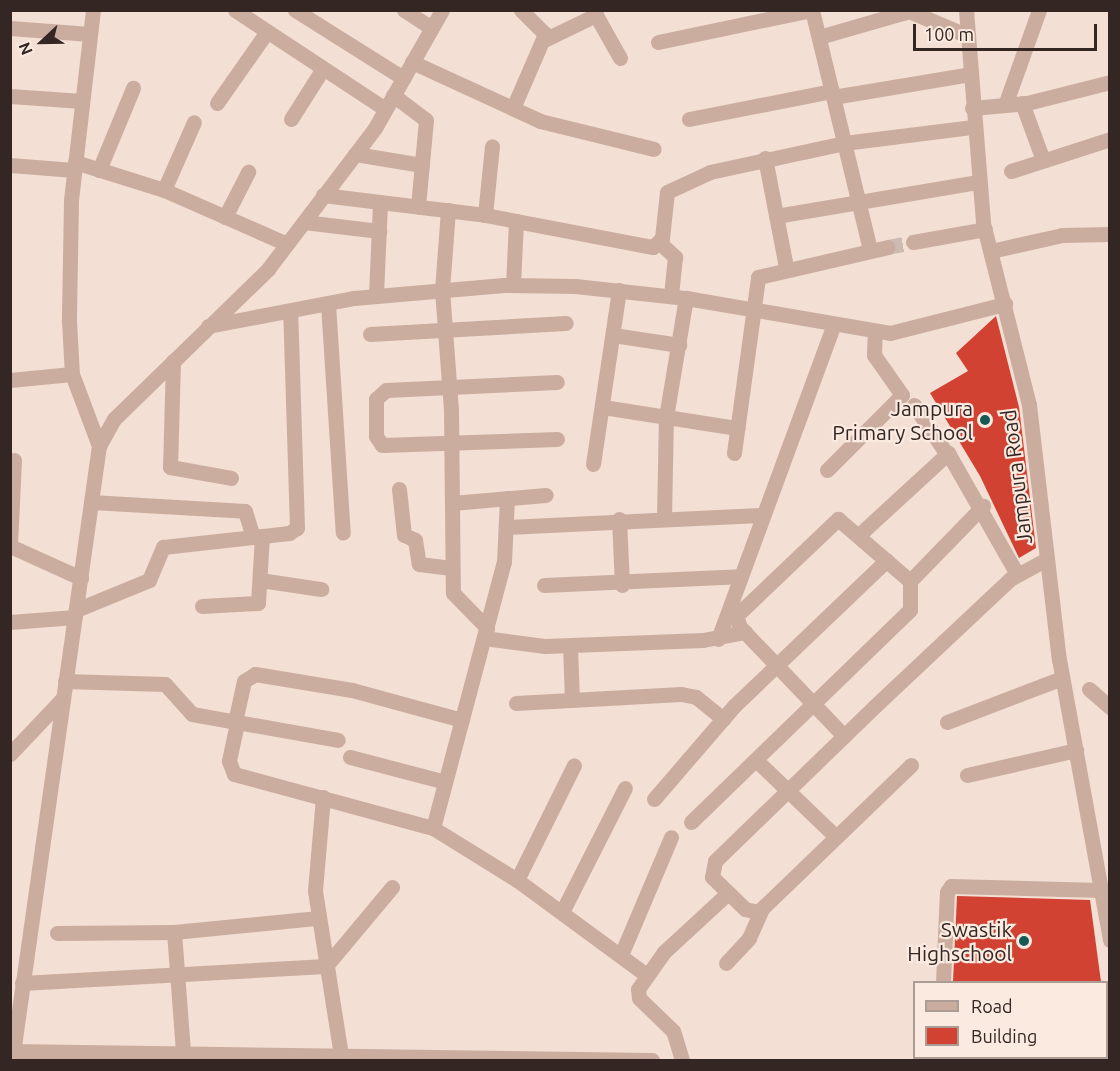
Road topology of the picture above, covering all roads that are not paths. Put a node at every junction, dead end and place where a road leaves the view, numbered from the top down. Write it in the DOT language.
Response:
graph roads {
  1 [pos="93,10"];
  2 [pos="235,10"];
  3 [pos="295,10"];
  4 [pos="404,10"];
  5 [pos="442,10"];
  6 [pos="521,10"];
  7 [pos="812,10"];
  8 [pos="966,10"];
  9 [pos="1039,10"];
  10 [pos="595,13"];
  11 [pos="10,28"];
  12 [pos="432,28"];
  13 [pos="266,33"];
  14 [pos="90,34"];
  15 [pos="968,36"];
  16 [pos="819,37"];
  17 [pos="544,40"];
  18 [pos="658,42"];
  19 [pos="620,58"];
  20 [pos="412,62"];
  21 [pos="321,70"];
  22 [pos="970,74"];
  23 [pos="403,78"];
  24 [pos="1110,82"];
  25 [pos="133,88"];
  26 [pos="832,94"];
  27 [pos="393,95"];
  28 [pos="10,96"];
  29 [pos="82,101"];
  30 [pos="217,103"];
  31 [pos="1022,103"];
  32 [pos="1005,105"];
  33 [pos="513,108"];
  34 [pos="972,108"];
  35 [pos="385,109"];
  36 [pos="291,119"];
  37 [pos="689,119"];
  38 [pos="194,122"];
  39 [pos="973,127"];
  40 [pos="1110,139"];
  41 [pos="844,143"];
  42 [pos="492,146"];
  43 [pos="654,149"];
  44 [pos="355,154"];
  45 [pos="765,159"];
  46 [pos="1043,160"];
  47 [pos="10,165"];
  48 [pos="422,165"];
  49 [pos="75,166"];
  50 [pos="99,170"];
  51 [pos="1011,171"];
  52 [pos="248,172"];
  53 [pos="978,182"];
  54 [pos="164,190"];
  55 [pos="323,195"];
  56 [pos="858,199"];
  57 [pos="380,202"];
  58 [pos="418,207"];
  59 [pos="448,210"];
  60 [pos="485,215"];
  61 [pos="776,216"];
  62 [pos="225,217"];
  63 [pos="516,221"];
  64 [pos="304,222"];
  65 [pos="985,229"];
  66 [pos="379,231"];
  67 [pos="1110,234"];
  68 [pos="914,242"];
  69 [pos="660,243"];
  70 [pos="287,244"];
  71 [pos="888,246"];
  72 [pos="870,250"];
  73 [pos="991,251"];
  74 [pos="786,267"];
  75 [pos="513,285"];
  76 [pos="442,290"];
  77 [pos="618,290"];
  78 [pos="376,295"];
  79 [pos="670,296"];
  80 [pos="687,298"];
  81 [pos="328,304"];
  82 [pos="1005,304"];
  83 [pos="290,311"];
  84 [pos="754,311"];
  85 [pos="566,323"];
  86 [pos="208,326"];
  87 [pos="833,326"];
  88 [pos="445,331"];
  89 [pos="874,332"];
  90 [pos="370,334"];
  91 [pos="612,335"];
  92 [pos="678,345"];
  93 [pos="172,361"];
  94 [pos="72,374"];
  95 [pos="10,380"];
  96 [pos="557,382"];
  97 [pos="449,388"];
  98 [pos="914,405"];
  99 [pos="603,407"];
  100 [pos="666,417"];
  101 [pos="738,428"];
  102 [pos="556,440"];
  103 [pos="451,443"];
  104 [pos="99,446"];
  105 [pos="734,453"];
  106 [pos="946,453"];
  107 [pos="14,460"];
  108 [pos="593,464"];
  109 [pos="827,470"];
  110 [pos="231,478"];
  111 [pos="399,489"];
  112 [pos="546,495"];
  113 [pos="507,498"];
  114 [pos="91,502"];
  115 [pos="452,503"];
  116 [pos="983,506"];
  117 [pos="760,516"];
  118 [pos="664,518"];
  119 [pos="619,519"];
  120 [pos="506,527"];
  121 [pos="343,533"];
  122 [pos="860,534"];
  123 [pos="258,537"];
  124 [pos="1047,559"];
  125 [pos="887,560"];
  126 [pos="452,568"];
  127 [pos="1017,574"];
  128 [pos="739,576"];
  129 [pos="81,578"];
  130 [pos="260,580"];
  131 [pos="910,581"];
  132 [pos="544,585"];
  133 [pos="622,585"];
  134 [pos="321,589"];
  135 [pos="202,606"];
  136 [pos="75,613"];
  137 [pos="10,622"];
  138 [pos="745,632"];
  139 [pos="485,633"];
  140 [pos="718,639"];
  141 [pos="570,646"];
  142 [pos="780,665"];
  143 [pos="1062,678"];
  144 [pos="65,681"];
  145 [pos="1089,689"];
  146 [pos="62,699"];
  147 [pos="572,700"];
  148 [pos="516,703"];
  149 [pos="815,703"];
  150 [pos="1110,707"];
  151 [pos="723,719"];
  152 [pos="462,720"];
  153 [pos="947,722"];
  154 [pos="236,723"];
  155 [pos="844,736"];
  156 [pos="338,740"];
  157 [pos="1076,750"];
  158 [pos="10,753"];
  159 [pos="350,757"];
  160 [pos="756,760"];
  161 [pos="574,765"];
  162 [pos="911,765"];
  163 [pos="967,775"];
  164 [pos="445,782"];
  165 [pos="625,788"];
  166 [pos="788,791"];
  167 [pos="323,797"];
  168 [pos="654,799"];
  169 [pos="691,822"];
  170 [pos="433,828"];
  171 [pos="671,837"];
  172 [pos="836,837"];
  173 [pos="517,880"];
  174 [pos="392,887"];
  175 [pos="1101,890"];
  176 [pos="728,893"];
  177 [pos="762,909"];
  178 [pos="562,912"];
  179 [pos="318,918"];
  180 [pos="174,932"];
  181 [pos="57,933"];
  182 [pos="1110,940"];
  183 [pos="621,955"];
  184 [pos="726,963"];
  185 [pos="326,966"];
  186 [pos="178,974"];
  187 [pos="645,974"];
  188 [pos="943,981"];
  189 [pos="22,982"];
  190 [pos="183,1053"];
  191 [pos="341,1055"];
  192 [pos="12,1056"];
  193 [pos="652,1060"];
  194 [pos="681,1060"];
  1 -- 14 [label="street"];
  2 -- 13 [label="street"];
  3 -- 23 [label="street"];
  4 -- 12 [label="street"];
  5 -- 12 [label="street"];
  6 -- 17 [label="street"];
  7 -- 16 [label="street"];
  7 -- 18 [label="street"];
  8 -- 15 [label="street, Jampura Road"];
  9 -- 32 [label="street"];
  10 -- 17 [label="street"];
  10 -- 19 [label="street"];
  11 -- 14 [label="street"];
  12 -- 20 [label="street"];
  13 -- 21 [label="street"];
  13 -- 30 [label="street"];
  14 -- 29 [label="street"];
  15 -- 16 [label="street"];
  15 -- 22 [label="street, Jampura Road"];
  16 -- 26 [label="street"];
  17 -- 33 [label="street"];
  20 -- 23 [label="street"];
  20 -- 33 [label="street"];
  21 -- 35 [label="street"];
  21 -- 36 [label="street"];
  22 -- 26 [label="street"];
  22 -- 34 [label="street, Jampura Road"];
  23 -- 27 [label="street"];
  24 -- 31 [label="street"];
  25 -- 50 [label="street"];
  26 -- 37 [label="street"];
  26 -- 41 [label="street"];
  27 -- 35 [label="street"];
  27 -- 48 [label="street"];
  28 -- 29 [label="street"];
  29 -- 49 [label="street"];
  31 -- 32 [label="street"];
  31 -- 46 [label="street"];
  32 -- 34 [label="street"];
  33 -- 43 [label="street"];
  34 -- 39 [label="street, Jampura Road"];
  35 -- 44 [label="street"];
  38 -- 54 [label="street"];
  39 -- 41 [label="street"];
  39 -- 53 [label="street, Jampura Road"];
  40 -- 46 [label="street"];
  41 -- 45 [label="street"];
  41 -- 56 [label="street"];
  42 -- 60 [label="street"];
  44 -- 48 [label="street"];
  44 -- 55 [label="street"];
  45 -- 61 [label="street"];
  45 -- 69 [label="street"];
  46 -- 51 [label="street"];
  47 -- 49 [label="street"];
  48 -- 58 [label="street"];
  49 -- 50 [label="street"];
  49 -- 94 [label="street"];
  50 -- 54 [label="street"];
  52 -- 62 [label="street"];
  53 -- 56 [label="street"];
  53 -- 65 [label="street, Jampura Road"];
  54 -- 62 [label="street"];
  55 -- 57 [label="street"];
  55 -- 64 [label="street"];
  56 -- 61 [label="street"];
  56 -- 72 [label="street"];
  57 -- 58 [label="street"];
  57 -- 66 [label="street"];
  58 -- 59 [label="street"];
  59 -- 60 [label="street"];
  59 -- 76 [label="street"];
  60 -- 63 [label="street"];
  61 -- 74 [label="street"];
  62 -- 70 [label="street"];
  63 -- 69 [label="street"];
  63 -- 75 [label="street"];
  64 -- 66 [label="street"];
  64 -- 70 [label="street"];
  65 -- 68 [label="street"];
  65 -- 73 [label="street, Jampura Road"];
  66 -- 78 [label="street"];
  67 -- 73 [label="street"];
  69 -- 79 [label="street"];
  70 -- 86 [label="street"];
  71 -- 72 [label="street"];
  72 -- 74 [label="street"];
  73 -- 82 [label="street, Jampura Road"];
  74 -- 84 [label="street"];
  75 -- 76 [label="street"];
  75 -- 77 [label="street"];
  76 -- 78 [label="street"];
  76 -- 88 [label="street"];
  77 -- 79 [label="street"];
  77 -- 91 [label="street"];
  78 -- 81 [label="street"];
  79 -- 80 [label="street"];
  80 -- 84 [label="street"];
  80 -- 92 [label="street"];
  81 -- 83 [label="street"];
  81 -- 121 [label="street"];
  82 -- 89 [label="street"];
  82 -- 124 [label="street, Jampura Road"];
  83 -- 86 [label="street"];
  83 -- 123 [label="street"];
  84 -- 87 [label="street"];
  84 -- 101 [label="street"];
  85 -- 88 [label="street"];
  86 -- 93 [label="street"];
  87 -- 89 [label="street"];
  87 -- 117 [label="street"];
  88 -- 90 [label="street"];
  88 -- 97 [label="street"];
  89 -- 109 [label="street"];
  91 -- 92 [label="street"];
  91 -- 99 [label="street"];
  92 -- 100 [label="street"];
  93 -- 104 [label="street"];
  93 -- 110 [label="street"];
  94 -- 95 [label="street"];
  94 -- 104 [label="street"];
  96 -- 97 [label="street"];
  97 -- 103 [label="street"];
  97 -- 103 [label="street"];
  98 -- 106 [label="street"];
  99 -- 100 [label="street"];
  99 -- 108 [label="street"];
  100 -- 101 [label="street"];
  100 -- 118 [label="street"];
  101 -- 105 [label="street"];
  102 -- 103 [label="street"];
  103 -- 115 [label="street"];
  104 -- 114 [label="street"];
  106 -- 116 [label="street"];
  106 -- 122 [label="street"];
  107 -- 129 [label="street"];
  111 -- 126 [label="street"];
  112 -- 113 [label="street"];
  113 -- 115 [label="street"];
  113 -- 120 [label="street"];
  114 -- 123 [label="street"];
  114 -- 129 [label="street"];
  115 -- 126 [label="street"];
  116 -- 127 [label="street"];
  116 -- 131 [label="street"];
  117 -- 118 [label="street"];
  117 -- 128 [label="street"];
  118 -- 119 [label="street"];
  119 -- 120 [label="street"];
  119 -- 133 [label="street"];
  120 -- 139 [label="street"];
  122 -- 125 [label="street"];
  122 -- 138 [label="street"];
  123 -- 130 [label="street"];
  123 -- 136 [label="street"];
  124 -- 127 [label="street"];
  124 -- 143 [label="street, Jampura Road"];
  125 -- 131 [label="street"];
  125 -- 142 [label="street"];
  126 -- 139 [label="street"];
  127 -- 155 [label="street"];
  128 -- 133 [label="street"];
  128 -- 140 [label="street"];
  129 -- 136 [label="street"];
  130 -- 134 [label="street"];
  130 -- 135 [label="street"];
  131 -- 149 [label="street"];
  132 -- 133 [label="street"];
  136 -- 137 [label="street"];
  136 -- 144 [label="street"];
  138 -- 140 [label="street"];
  138 -- 142 [label="street"];
  139 -- 141 [label="street"];
  139 -- 152 [label="street"];
  140 -- 141 [label="street"];
  141 -- 147 [label="street"];
  142 -- 149 [label="street"];
  142 -- 151 [label="street"];
  143 -- 153 [label="street"];
  143 -- 157 [label="street, Jampura Road"];
  144 -- 146 [label="street"];
  144 -- 154 [label="street"];
  145 -- 150 [label="street"];
  146 -- 158 [label="street"];
  146 -- 189 [label="street"];
  147 -- 148 [label="street"];
  147 -- 151 [label="street"];
  149 -- 155 [label="street"];
  149 -- 160 [label="street"];
  151 -- 168 [label="street"];
  152 -- 154 [label="street"];
  152 -- 164 [label="street"];
  154 -- 156 [label="street"];
  154 -- 167 [label="street"];
  155 -- 166 [label="street"];
  157 -- 163 [label="street"];
  157 -- 175 [label="street, Jampura Road"];
  159 -- 164 [label="street"];
  160 -- 166 [label="street"];
  160 -- 169 [label="street"];
  161 -- 173 [label="street"];
  162 -- 172 [label="street"];
  164 -- 170 [label="street"];
  165 -- 178 [label="street"];
  166 -- 172 [label="street"];
  166 -- 176 [label="street"];
  167 -- 170 [label="street"];
  167 -- 179 [label="street"];
  170 -- 173 [label="street"];
  171 -- 183 [label="street"];
  172 -- 177 [label="street"];
  173 -- 178 [label="street"];
  174 -- 185 [label="street"];
  175 -- 182 [label="street, Jampura Road"];
  175 -- 188 [label="street"];
  176 -- 177 [label="street"];
  176 -- 187 [label="street"];
  177 -- 184 [label="street"];
  178 -- 183 [label="street"];
  179 -- 180 [label="street"];
  179 -- 185 [label="street"];
  180 -- 181 [label="street"];
  180 -- 186 [label="street"];
  183 -- 187 [label="street"];
  185 -- 186 [label="street"];
  185 -- 191 [label="street"];
  186 -- 189 [label="street"];
  186 -- 190 [label="street"];
  187 -- 194 [label="street"];
  189 -- 192 [label="street"];
  190 -- 191 [label="street"];
  190 -- 192 [label="street"];
  191 -- 193 [label="street"];
}
